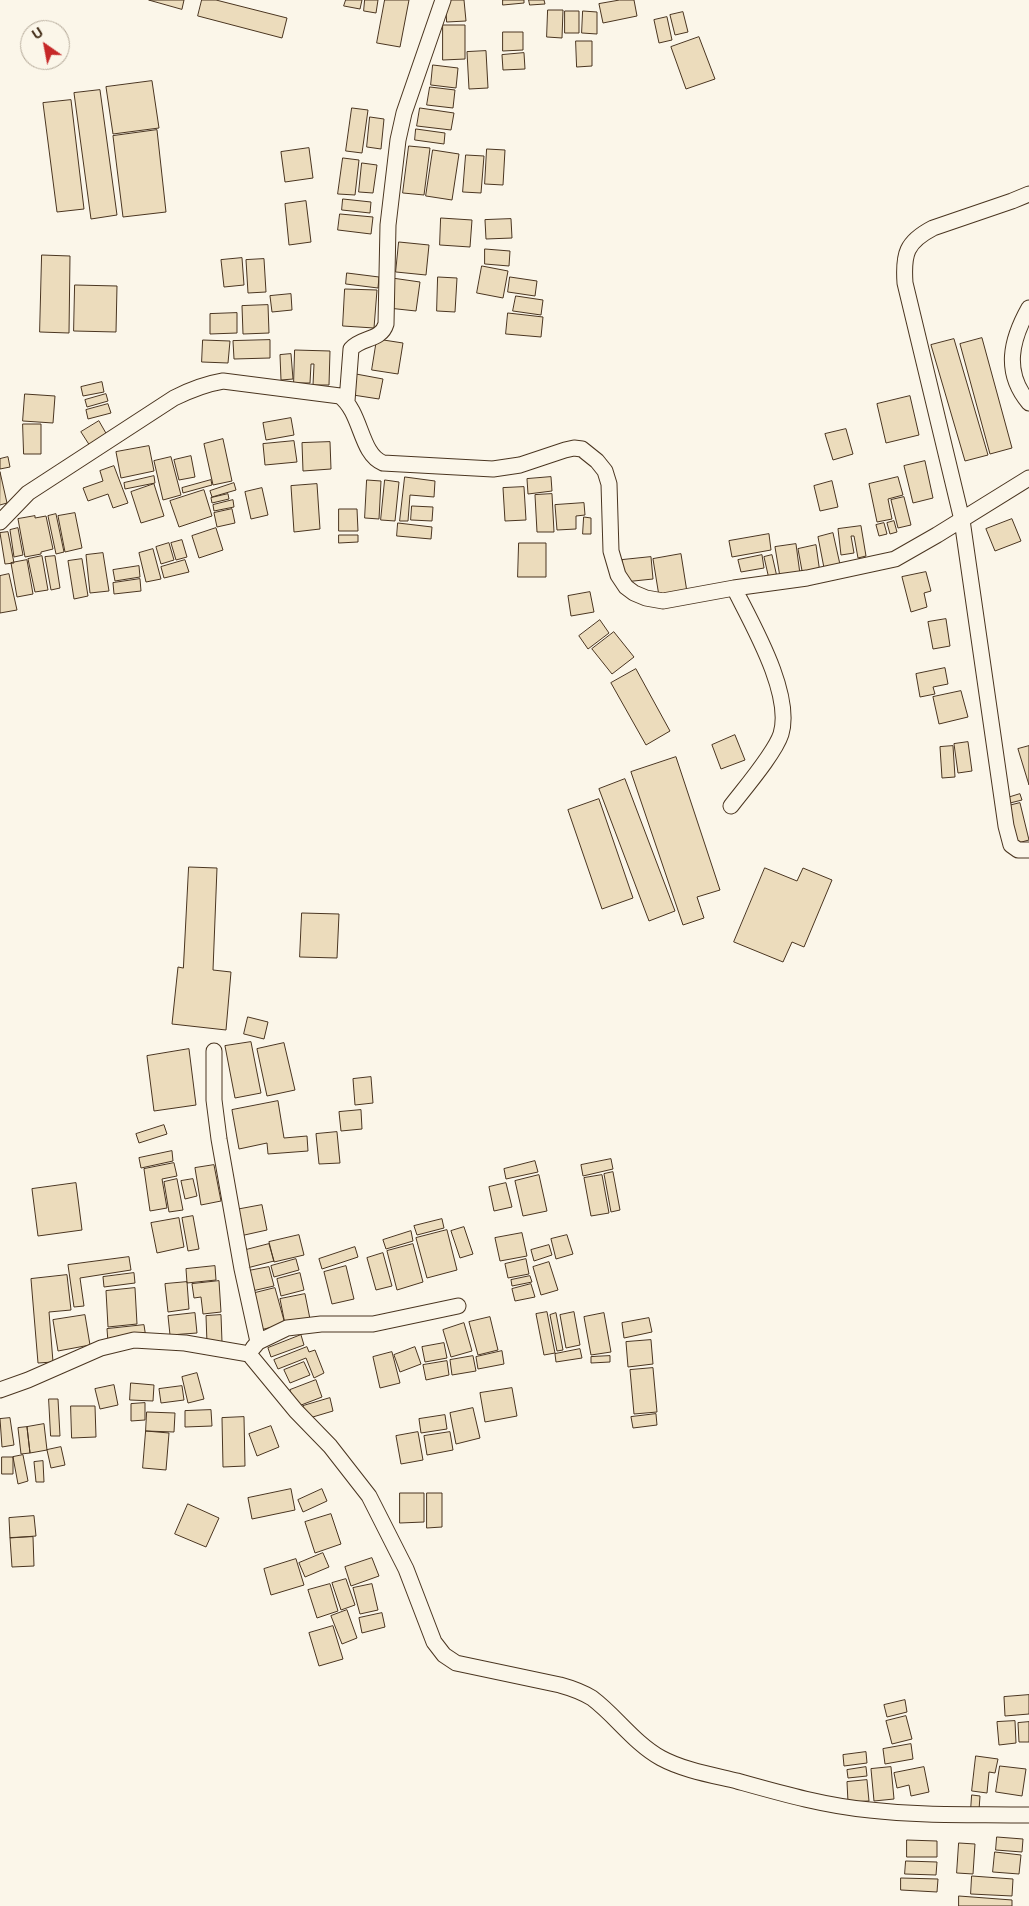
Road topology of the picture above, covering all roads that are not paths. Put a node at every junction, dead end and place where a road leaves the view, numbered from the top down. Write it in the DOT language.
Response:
graph roads {
  1 [pos="443,0"];
  2 [pos="1029,194"];
  3 [pos="1029,308"];
  4 [pos="347,401"];
  5 [pos="1029,403"];
  6 [pos="1029,478"];
  7 [pos="962,520"];
  8 [pos="0,522"];
  9 [pos="734,588"];
  10 [pos="731,806"];
  11 [pos="1029,850"];
  12 [pos="214,1051"];
  13 [pos="458,1306"];
  14 [pos="258,1342"];
  15 [pos="248,1354"];
  16 [pos="0,1390"];
  17 [pos="1029,1816"];
  1 -- 4 [label="street"];
  2 -- 7 [label="street"];
  3 -- 5 [label="street"];
  4 -- 8 [label="street"];
  4 -- 9 [label="street"];
  6 -- 7 [label="street"];
  7 -- 9 [label="street"];
  7 -- 11 [label="street"];
  9 -- 10 [label="street"];
  12 -- 14 [label="street"];
  13 -- 14 [label="street"];
  14 -- 15 [label="street"];
  15 -- 16 [label="street"];
  15 -- 17 [label="street"];
}
